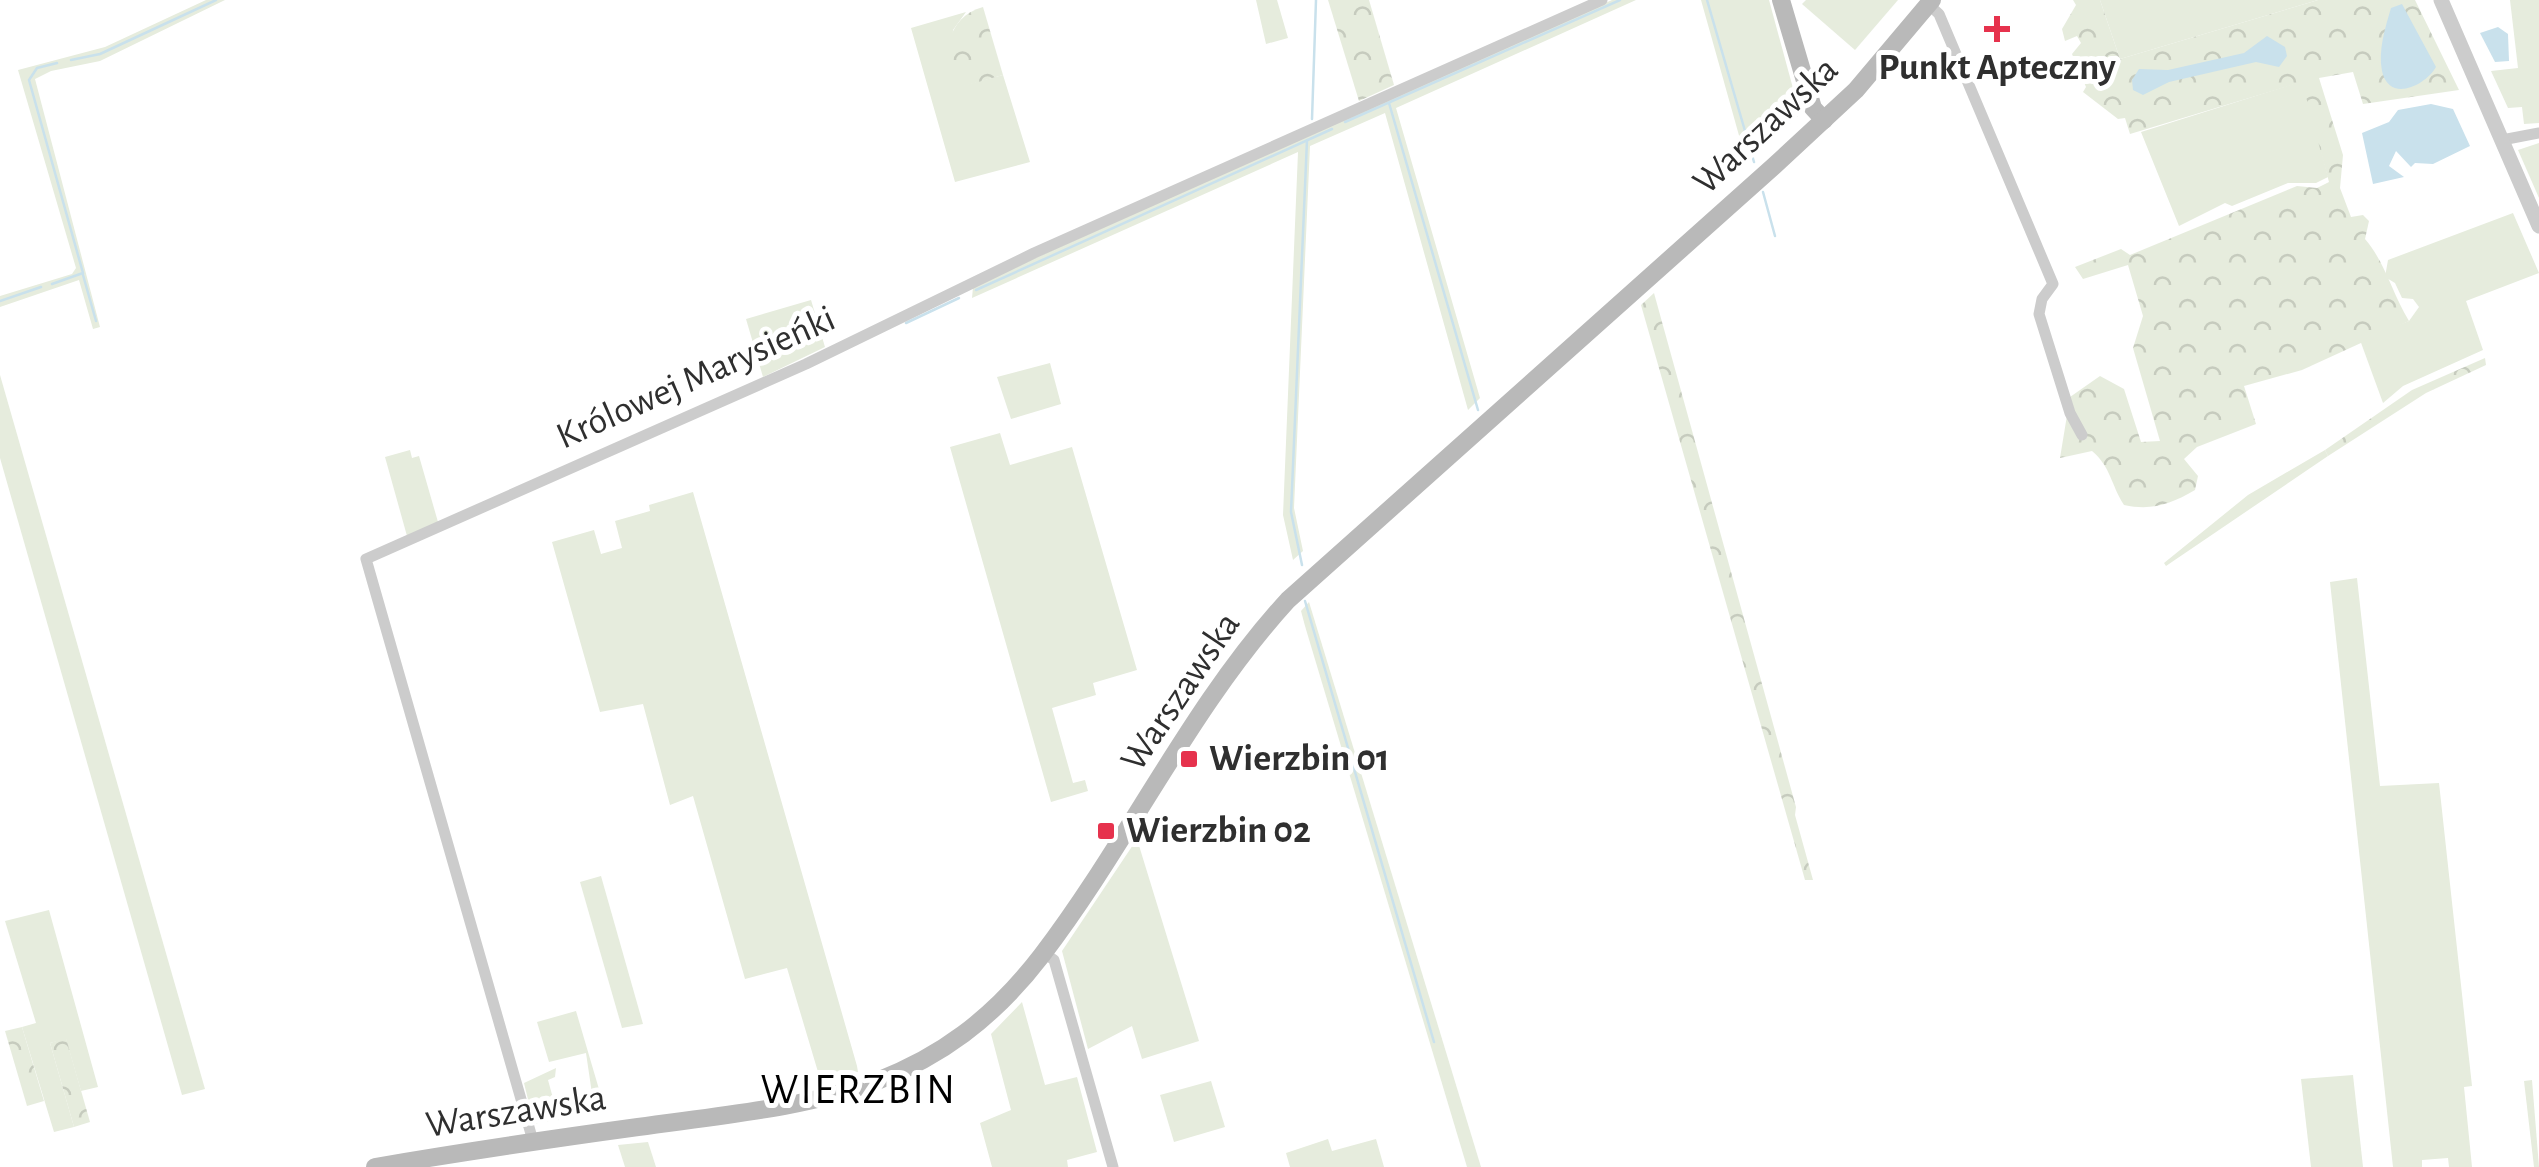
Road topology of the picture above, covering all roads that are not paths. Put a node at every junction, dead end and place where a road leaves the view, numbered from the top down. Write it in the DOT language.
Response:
graph roads {
  1 [pos="1602,0"];
  2 [pos="1781,0"];
  3 [pos="2440,0"];
  4 [pos="1930,2"];
  5 [pos="1824,120"];
  6 [pos="2539,132"];
  7 [pos="2502,140"];
  8 [pos="2539,226"];
  9 [pos="2082,436"];
  10 [pos="1044,953"];
  11 [pos="533,1141"];
  12 [pos="375,1167"];
  13 [pos="1113,1167"];
  1 -- 11 [label="street, Królowej Marysieńki"];
  2 -- 5 [label="main road"];
  3 -- 7 [label="street"];
  4 -- 5 [label="main road, Warszawska"];
  4 -- 9 [label="street"];
  5 -- 10 [label="main road, Warszawska"];
  6 -- 7 [label="street"];
  7 -- 8 [label="street"];
  10 -- 11 [label="main road, Warszawska"];
  10 -- 13 [label="street"];
  11 -- 12 [label="main road, Warszawska"];
}
